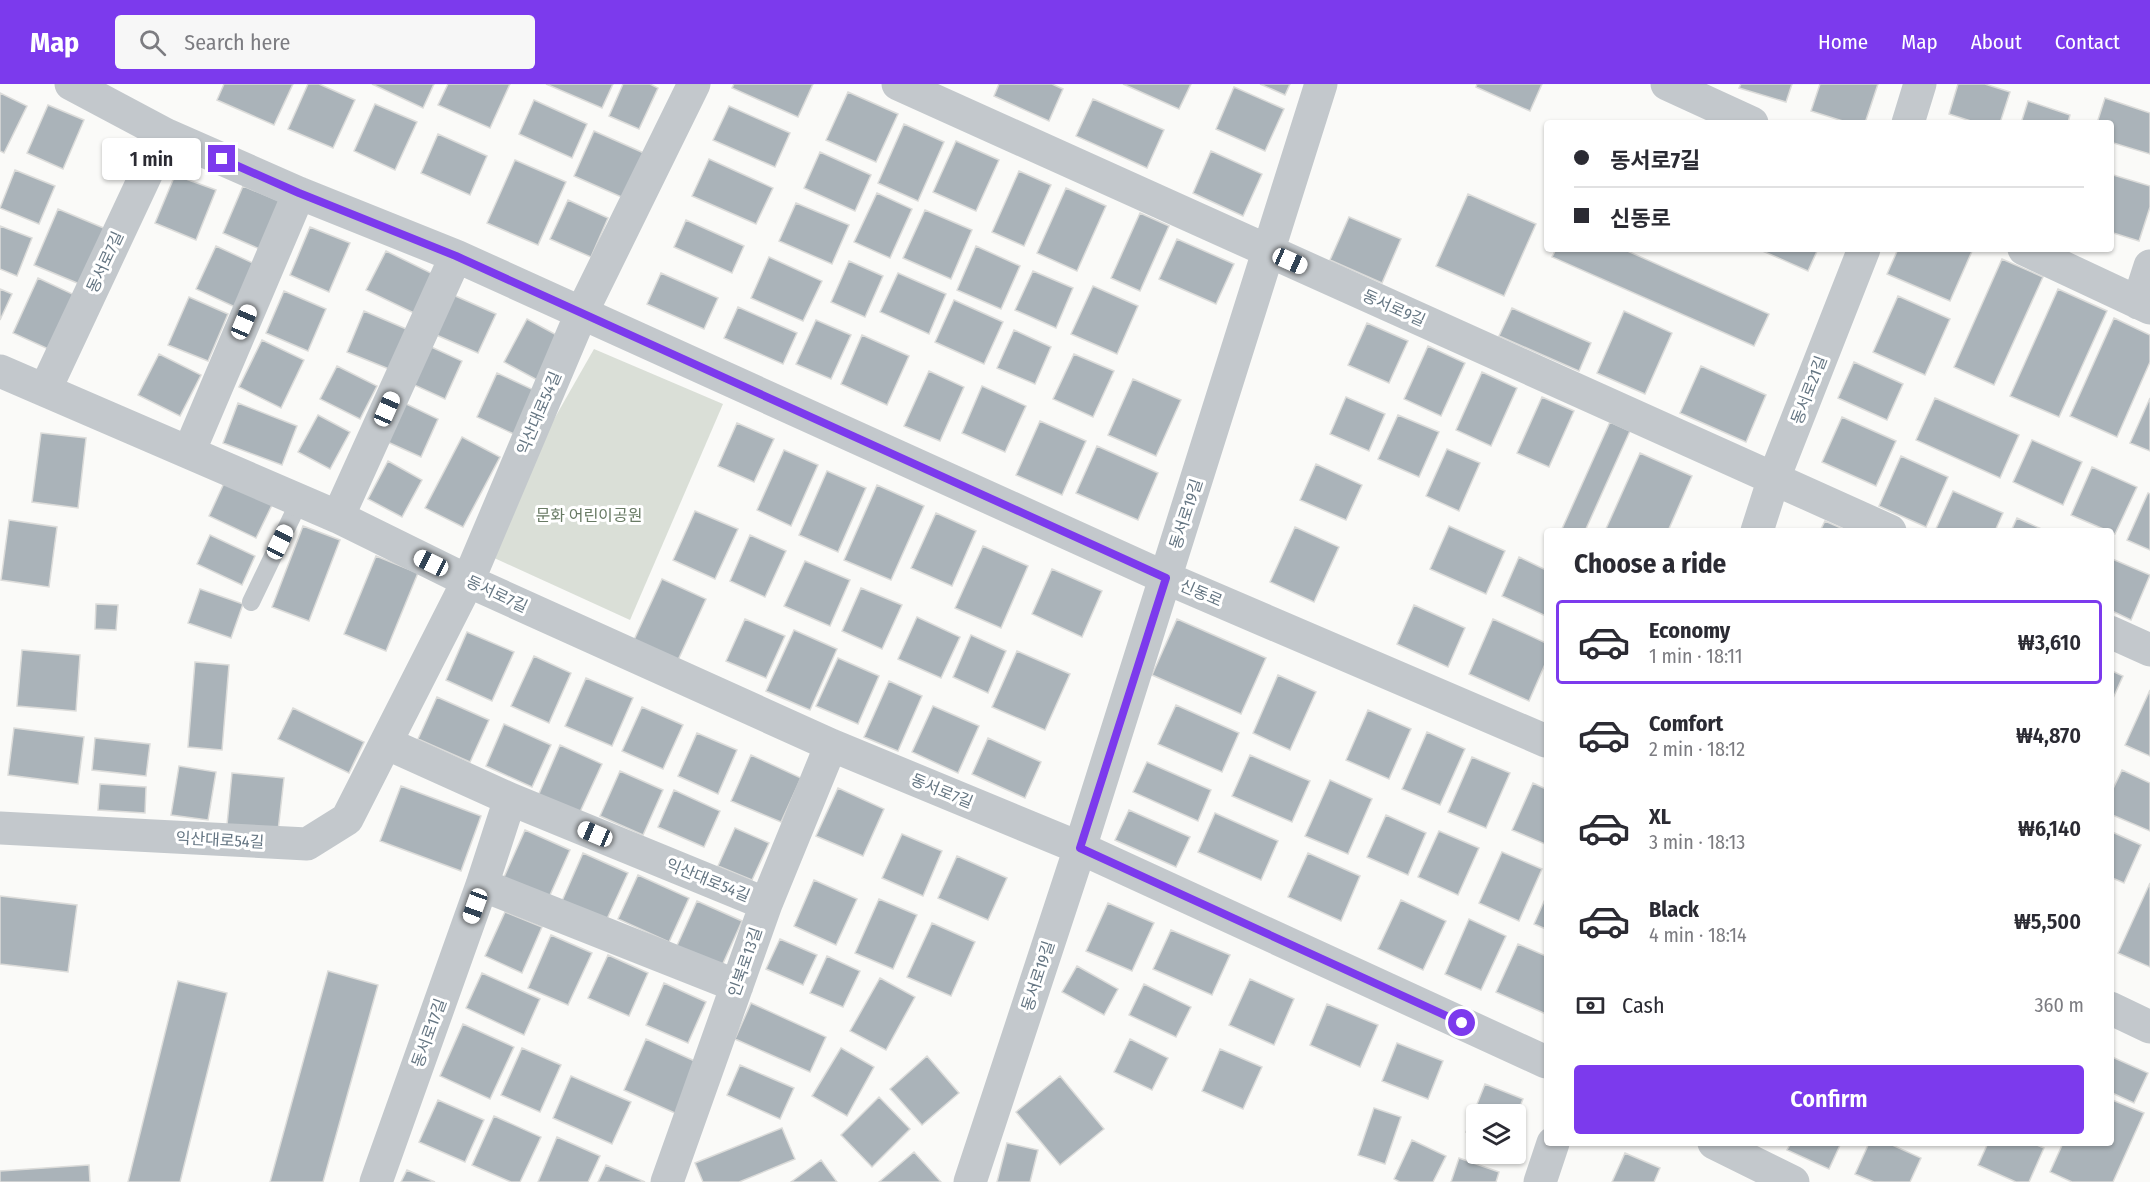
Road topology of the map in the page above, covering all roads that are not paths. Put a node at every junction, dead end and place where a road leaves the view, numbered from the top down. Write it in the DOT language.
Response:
graph roads {
  1 [pos="71,84"];
  2 [pos="694,84"];
  3 [pos="898,84"];
  4 [pos="1321,84"];
  5 [pos="1667,84"];
  6 [pos="1920,84"];
  7 [pos="1745,120"];
  8 [pos="1909,120"];
  9 [pos="165,134"];
  10 [pos="299,193"];
  11 [pos="1269,252"];
  12 [pos="1863,252"];
  13 [pos="2030,252"];
  14 [pos="456,256"];
  15 [pos="2150,266"];
  16 [pos="2144,305"];
  17 [pos="581,314"];
  18 [pos="0,371"];
  19 [pos="45,390"];
  20 [pos="189,452"];
  21 [pos="1774,478"];
  22 [pos="299,502"];
  23 [pos="338,517"];
  24 [pos="1758,528"];
  25 [pos="1883,528"];
  26 [pos="1166,578"];
  27 [pos="468,581"];
  28 [pos="251,602"];
  29 [pos="2114,634"];
  30 [pos="2150,650"];
  31 [pos="1544,740"];
  32 [pos="386,743"];
  33 [pos="831,745"];
  34 [pos="510,799"];
  35 [pos="0,828"];
  36 [pos="1080,848"];
  37 [pos="482,885"];
  38 [pos="766,904"];
  39 [pos="737,986"];
  40 [pos="2114,1010"];
  41 [pos="2150,1027"];
  42 [pos="1544,1061"];
  43 [pos="1552,1146"];
  44 [pos="1720,1146"];
  45 [pos="376,1182"];
  46 [pos="667,1182"];
  47 [pos="970,1182"];
  48 [pos="1540,1182"];
  49 [pos="1793,1182"];
  1 -- 9 [label="street, 신동로"];
  2 -- 17 [label="street, 익산대로54길"];
  3 -- 11 [label="street, 동서로9길"];
  4 -- 11 [label="street, 동서로19길"];
  5 -- 7 [label="street"];
  6 -- 8 [label="street"];
  9 -- 10 [label="street, 신동로"];
  9 -- 19 [label="street, 동서로7길"];
  10 -- 14 [label="street, 신동로"];
  10 -- 20 [label="street"];
  11 -- 21 [label="street, 동서로9길"];
  11 -- 26 [label="street, 동서로19길"];
  12 -- 21 [label="street, 동서로21길"];
  13 -- 16 [label="street"];
  14 -- 17 [label="street, 신동로"];
  14 -- 23 [label="street"];
  15 -- 16 [label="street"];
  17 -- 26 [label="street, 신동로"];
  17 -- 27 [label="street, 익산대로54길"];
  18 -- 19 [label="street, 동서로7길"];
  19 -- 20 [label="street, 동서로7길"];
  20 -- 22 [label="street, 동서로7길"];
  21 -- 24 [label="street, 동서로21길"];
  21 -- 25 [label="street, 동서로9길"];
  22 -- 23 [label="street, 동서로7길"];
  22 -- 28 [label="lane"];
  23 -- 27 [label="street, 동서로7길"];
  26 -- 31 [label="street, 신동로"];
  26 -- 36 [label="street, 동서로19길"];
  27 -- 32 [label="street, 익산대로54길"];
  27 -- 33 [label="street, 동서로7길"];
  29 -- 30 [label="street"];
  32 -- 34 [label="street, 익산대로54길"];
  32 -- 35 [label="street, 익산대로54길"];
  33 -- 36 [label="street, 동서로7길"];
  33 -- 38 [label="street, 인북로13길"];
  34 -- 37 [label="street, 동서로17길"];
  34 -- 38 [label="street, 익산대로54길"];
  36 -- 42 [label="street, 동서로7길"];
  36 -- 47 [label="street, 동서로19길"];
  37 -- 39 [label="street"];
  37 -- 45 [label="street, 동서로17길"];
  38 -- 39 [label="street, 인북로13길"];
  39 -- 46 [label="street, 인북로13길"];
  40 -- 41 [label="street"];
  43 -- 48 [label="street"];
  44 -- 49 [label="street"];
}
